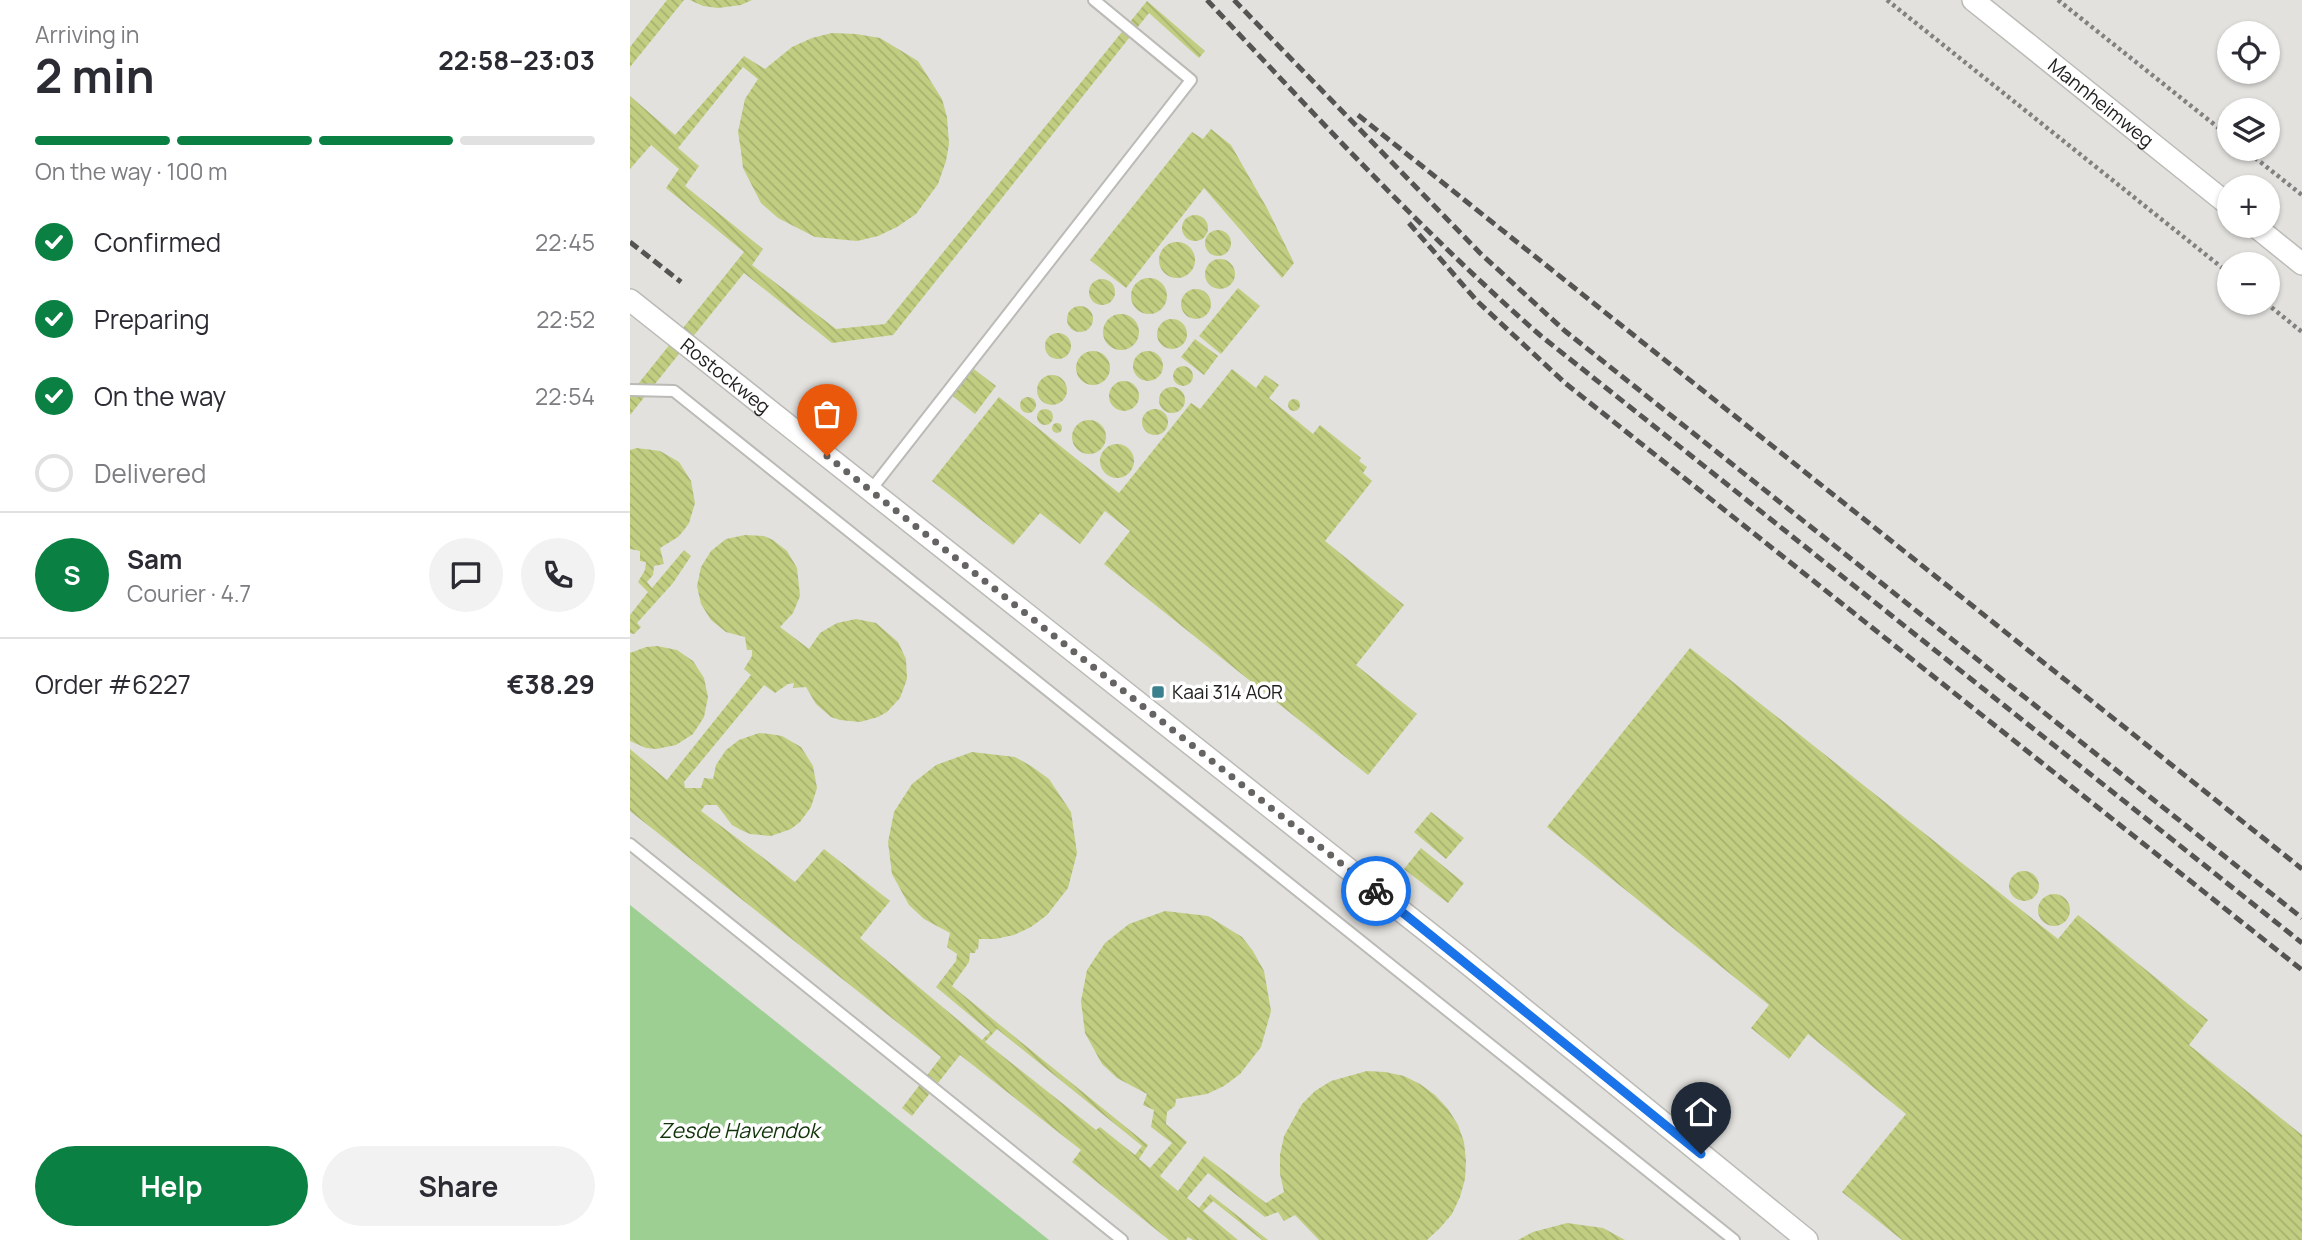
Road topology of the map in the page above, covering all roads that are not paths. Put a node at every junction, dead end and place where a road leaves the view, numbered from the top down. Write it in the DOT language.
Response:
graph roads {
  1 [pos="1094,0"];
  2 [pos="1973,0"];
  3 [pos="2217,196"];
  4 [pos="2270,238"];
  5 [pos="2302,264"];
  6 [pos="630,300"];
  7 [pos="630,390"];
  8 [pos="870,491"];
  9 [pos="630,844"];
  10 [pos="1122,1240"];
  11 [pos="1734,1240"];
  12 [pos="1807,1240"];
  1 -- 8 [label="lane"];
  2 -- 3 [label="street, Mannheimweg"];
  4 -- 5 [label="street"];
  6 -- 8 [label="street, Rostockweg"];
  7 -- 11 [label="lane"];
  8 -- 12 [label="street, Rostockweg"];
  9 -- 10 [label="lane"];
}
